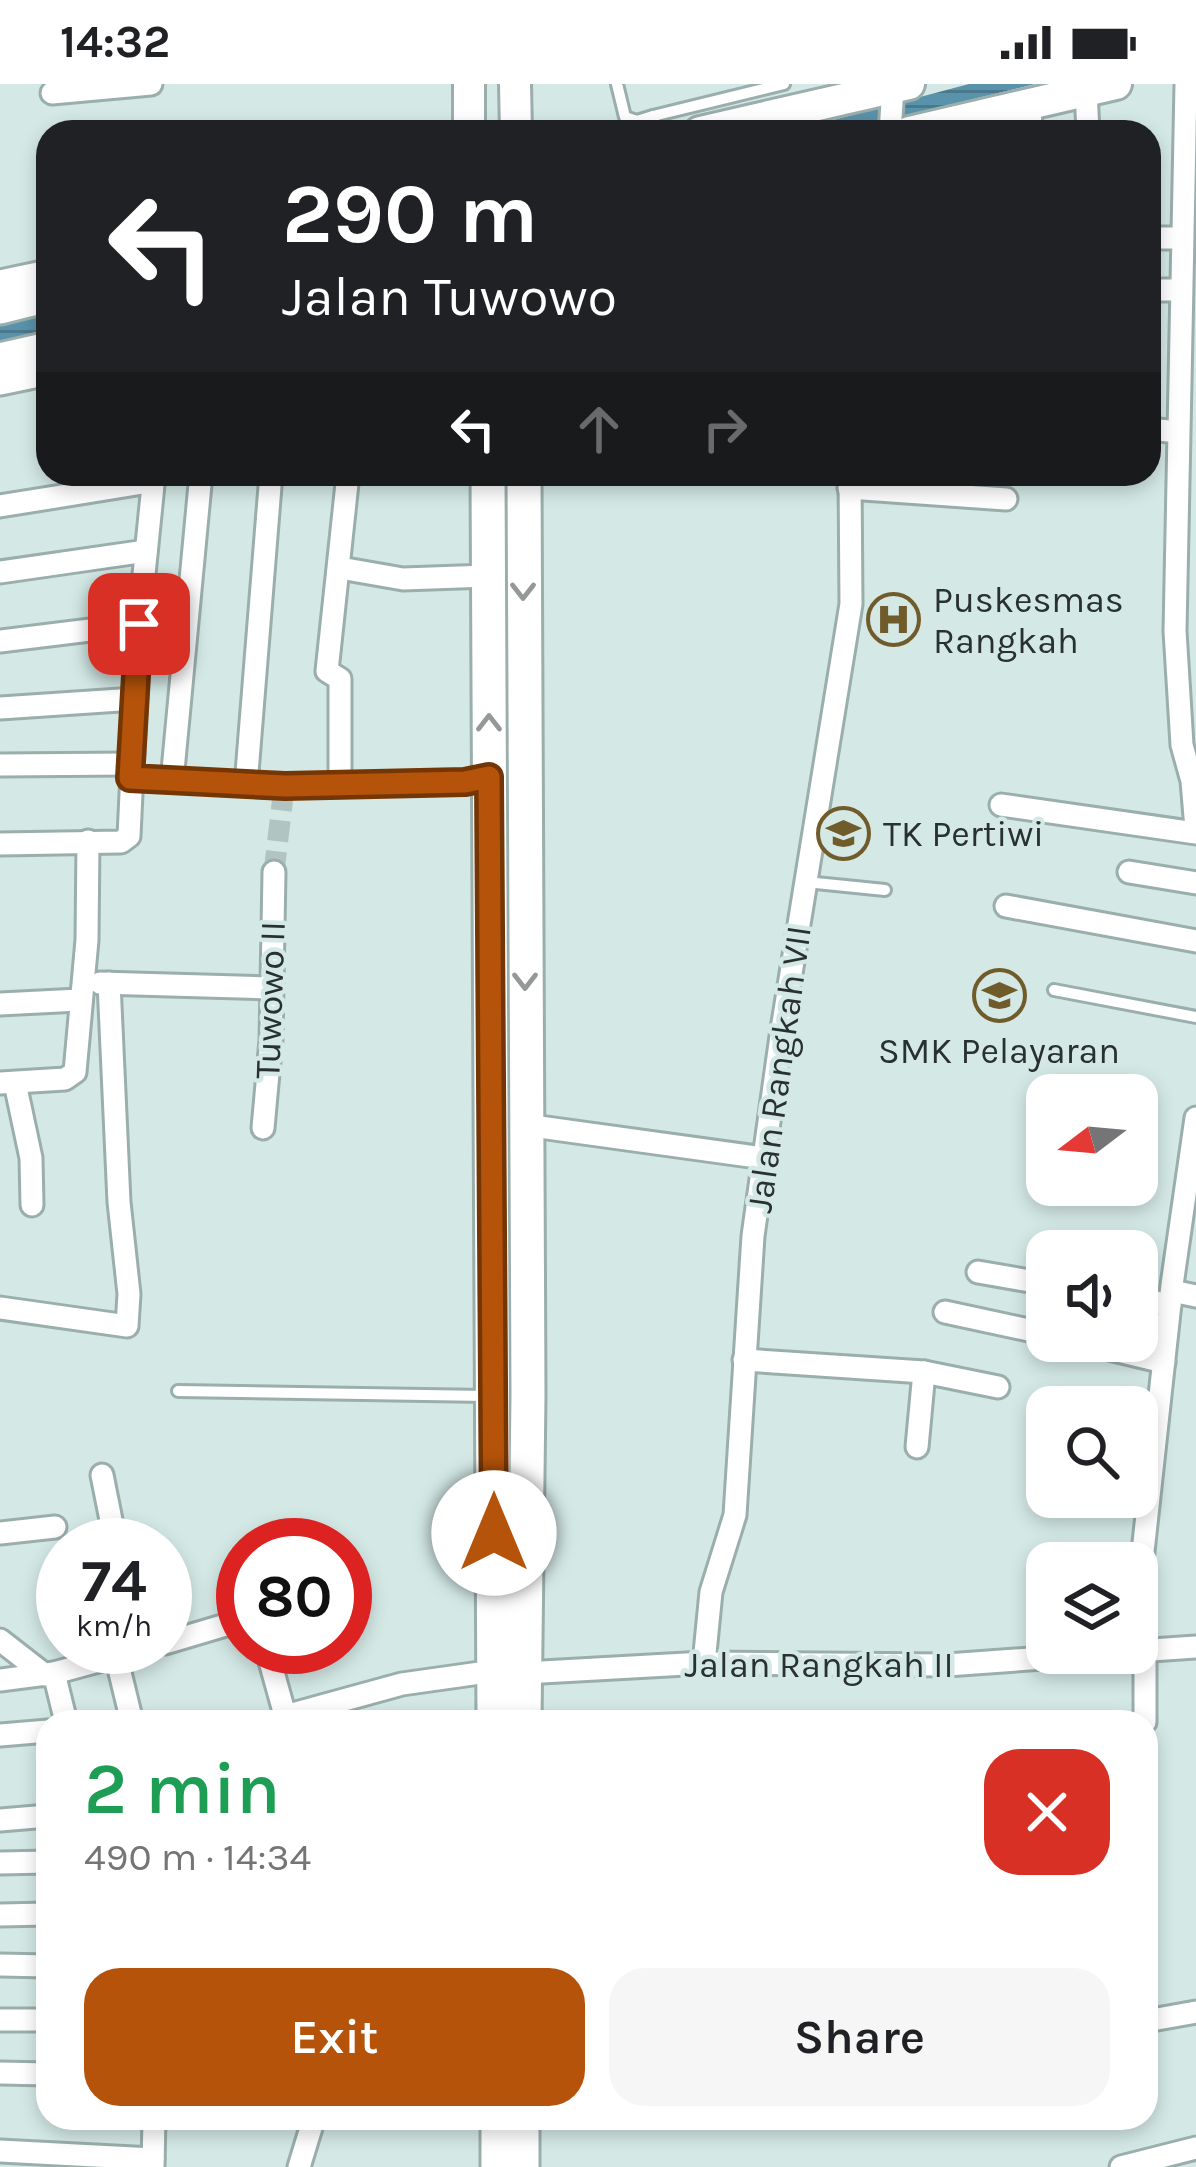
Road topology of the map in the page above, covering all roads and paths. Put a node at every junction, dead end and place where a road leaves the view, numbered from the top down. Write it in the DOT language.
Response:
graph roads {
  1 [pos="151,84"];
  2 [pos="469,84"];
  3 [pos="515,84"];
  4 [pos="616,84"];
  5 [pos="784,84"];
  6 [pos="1186,84"];
  7 [pos="1101,87"];
  8 [pos="855,90"];
  9 [pos="898,91"];
  10 [pos="52,92"];
  11 [pos="653,116"];
  12 [pos="1030,118"];
  13 [pos="469,120"];
  14 [pos="516,120"];
  15 [pos="630,120"];
  16 [pos="635,120"];
  17 [pos="654,120"];
  18 [pos="744,120"];
  19 [pos="1091,120"];
  20 [pos="1161,238"];
  21 [pos="1182,238"];
  22 [pos="36,276"];
  23 [pos="0,284"];
  24 [pos="1161,290"];
  25 [pos="1181,290"];
  26 [pos="36,298"];
  27 [pos="0,307"];
  28 [pos="1188,325"];
  29 [pos="36,352"];
  30 [pos="0,360"];
  31 [pos="36,374"];
  32 [pos="0,381"];
  33 [pos="1184,418"];
  34 [pos="126,486"];
  35 [pos="151,486"];
  36 [pos="200,486"];
  37 [pos="270,486"];
  38 [pos="347,486"];
  39 [pos="488,486"];
  40 [pos="524,486"];
  41 [pos="849,486"];
  42 [pos="893,486"];
  43 [pos="1187,498"];
  44 [pos="1006,499"];
  45 [pos="0,506"];
  46 [pos="146,551"];
  47 [pos="340,568"];
  48 [pos="0,572"];
  49 [pos="488,576"];
  50 [pos="1186,588"];
  51 [pos="139,624"];
  52 [pos="1186,633"];
  53 [pos="0,640"];
  54 [pos="136,699"];
  55 [pos="0,708"];
  56 [pos="1188,727"];
  57 [pos="0,765"];
  58 [pos="127,768"];
  59 [pos="489,777"];
  60 [pos="172,781"];
  61 [pos="340,784"];
  62 [pos="246,785"];
  63 [pos="1001,805"];
  64 [pos="1196,831"];
  65 [pos="88,841"];
  66 [pos="0,844"];
  67 [pos="274,872"];
  68 [pos="1129,872"];
  69 [pos="806,881"];
  70 [pos="1196,883"];
  71 [pos="885,890"];
  72 [pos="1006,906"];
  73 [pos="1196,941"];
  74 [pos="109,983"];
  75 [pos="269,988"];
  76 [pos="1054,989"];
  77 [pos="80,991"];
  78 [pos="0,1004"];
  79 [pos="1196,1017"];
  80 [pos="8,1083"];
  81 [pos="1196,1118"];
  82 [pos="525,1125"];
  83 [pos="263,1128"];
  84 [pos="764,1158"];
  85 [pos="32,1205"];
  86 [pos="1189,1218"];
  87 [pos="978,1272"];
  88 [pos="1026,1280"];
  89 [pos="1196,1296"];
  90 [pos="1158,1298"];
  91 [pos="1171,1298"];
  92 [pos="0,1308"];
  93 [pos="945,1312"];
  94 [pos="1026,1329"];
  95 [pos="744,1360"];
  96 [pos="1158,1361"];
  97 [pos="1164,1362"];
  98 [pos="924,1372"];
  99 [pos="998,1387"];
  100 [pos="178,1391"];
  101 [pos="527,1395"];
  102 [pos="493,1396"];
  103 [pos="917,1447"];
  104 [pos="102,1475"];
  105 [pos="111,1518"];
  106 [pos="36,1529"];
  107 [pos="0,1533"];
  108 [pos="1144,1542"];
  109 [pos="0,1640"];
  110 [pos="1196,1647"];
  111 [pos="1158,1649"];
  112 [pos="1026,1659"];
  113 [pos="704,1663"];
  114 [pos="36,1664"];
  115 [pos="509,1672"];
  116 [pos="49,1674"];
  117 [pos="120,1674"];
  118 [pos="275,1674"];
  119 [pos="1142,1674"];
  120 [pos="0,1680"];
  121 [pos="62,1710"];
  122 [pos="129,1710"];
  123 [pos="287,1710"];
  124 [pos="307,1710"];
  125 [pos="498,1710"];
  126 [pos="520,1710"];
  127 [pos="1144,1710"];
  128 [pos="36,1732"];
  129 [pos="0,1735"];
  130 [pos="36,1817"];
  131 [pos="0,1820"];
  132 [pos="36,1862"];
  133 [pos="0,1863"];
  134 [pos="36,1914"];
  135 [pos="0,1915"];
  136 [pos="0,1966"];
  137 [pos="36,1966"];
  138 [pos="1196,2012"];
  139 [pos="1158,2019"];
  140 [pos="0,2020"];
  141 [pos="36,2020"];
  142 [pos="0,2073"];
  143 [pos="36,2074"];
  144 [pos="154,2130"];
  145 [pos="310,2130"];
  146 [pos="498,2130"];
  147 [pos="522,2130"];
  148 [pos="1196,2148"];
  149 [pos="0,2151"];
  150 [pos="153,2163"];
  151 [pos="299,2167"];
  152 [pos="499,2167"];
  153 [pos="522,2167"];
  154 [pos="1121,2167"];
  1 -- 10 [label="street"];
  2 -- 13 [label="main road"];
  3 -- 14 [label="main road"];
  4 -- 15 [label="lane"];
  5 -- 11 [label="lane"];
  6 -- 21 [label="street"];
  7 -- 12 [label="main road"];
  7 -- 19 [label="street"];
  8 -- 9 [label="main road"];
  8 -- 18 [label="main road"];
  11 -- 16 [label="lane"];
  11 -- 17 [label="lane"];
  20 -- 21 [label="street"];
  21 -- 25 [label="street"];
  22 -- 23 [label="main road"];
  24 -- 25 [label="street"];
  25 -- 28 [label="street"];
  26 -- 27 [label="highway"];
  28 -- 33 [label="street"];
  29 -- 30 [label="highway"];
  31 -- 32 [label="main road"];
  33 -- 43 [label="street"];
  34 -- 45 [label="street"];
  35 -- 46 [label="street"];
  36 -- 60 [label="street"];
  37 -- 62 [label="street"];
  38 -- 47 [label="street"];
  39 -- 49 [label="highway"];
  40 -- 82 [label="highway, one-way"];
  41 -- 69 [label="street, Jalan Rangkah VII"];
  42 -- 44 [label="street"];
  43 -- 50 [label="street"];
  46 -- 48 [label="street"];
  46 -- 51 [label="street"];
  47 -- 49 [label="street"];
  47 -- 61 [label="street"];
  59 -- 49 [label="highway, one-way"];
  50 -- 52 [label="street"];
  51 -- 53 [label="street"];
  51 -- 54 [label="street"];
  52 -- 56 [label="street"];
  54 -- 55 [label="street"];
  54 -- 58 [label="street"];
  56 -- 64 [label="street"];
  57 -- 58 [label="street"];
  58 -- 60 [label="street"];
  58 -- 65 [label="street"];
  59 -- 61 [label="street"];
  59 -- 102 [label="highway"];
  60 -- 62 [label="street"];
  61 -- 62 [label="street"];
  63 -- 64 [label="street"];
  65 -- 66 [label="street"];
  65 -- 77 [label="street"];
  67 -- 75 [label="street, Tuwowo II"];
  68 -- 70 [label="street"];
  69 -- 71 [label="lane"];
  69 -- 84 [label="street, Jalan Rangkah VII"];
  72 -- 73 [label="street"];
  74 -- 75 [label="street"];
  74 -- 77 [label="street"];
  74 -- 92 [label="street"];
  75 -- 83 [label="street, Tuwowo II"];
  76 -- 79 [label="lane"];
  77 -- 78 [label="street"];
  77 -- 80 [label="street"];
  80 -- 85 [label="street"];
  81 -- 86 [label="street"];
  82 -- 84 [label="street"];
  82 -- 101 [label="highway"];
  84 -- 95 [label="street, Jalan Rangkah VII"];
  86 -- 91 [label="street"];
  87 -- 88 [label="street"];
  89 -- 91 [label="street"];
  90 -- 91 [label="street"];
  91 -- 97 [label="street"];
  93 -- 94 [label="street"];
  95 -- 98 [label="street"];
  95 -- 113 [label="street, Jalan Rangkah VII"];
  96 -- 97 [label="street"];
  97 -- 108 [label="street"];
  98 -- 99 [label="street"];
  98 -- 103 [label="street"];
  100 -- 102 [label="lane"];
  101 -- 102 [label="lane"];
  101 -- 115 [label="highway"];
  102 -- 115 [label="highway"];
  104 -- 105 [label="street"];
  106 -- 107 [label="street"];
  109 -- 114 [label="street"];
  110 -- 111 [label="street"];
  112 -- 113 [label="street, Jalan Rangkah II"];
  113 -- 115 [label="street, Jalan Rangkah II"];
  115 -- 124 [label="street, Jalan Rangkah II"];
  115 -- 125 [label="highway"];
  115 -- 126 [label="highway"];
  116 -- 120 [label="street"];
  116 -- 121 [label="street"];
  117 -- 122 [label="street"];
  118 -- 123 [label="street, Jalan Rangkah II"];
  119 -- 127 [label="street"];
  128 -- 129 [label="street"];
  130 -- 131 [label="street"];
  132 -- 133 [label="street"];
  134 -- 135 [label="street"];
  136 -- 137 [label="street"];
  138 -- 139 [label="street"];
  140 -- 141 [label="street"];
  142 -- 143 [label="street"];
  144 -- 150 [label="street"];
  145 -- 151 [label="street"];
  146 -- 152 [label="highway"];
  147 -- 153 [label="highway"];
  148 -- 154 [label="street"];
  149 -- 150 [label="street"];
}
